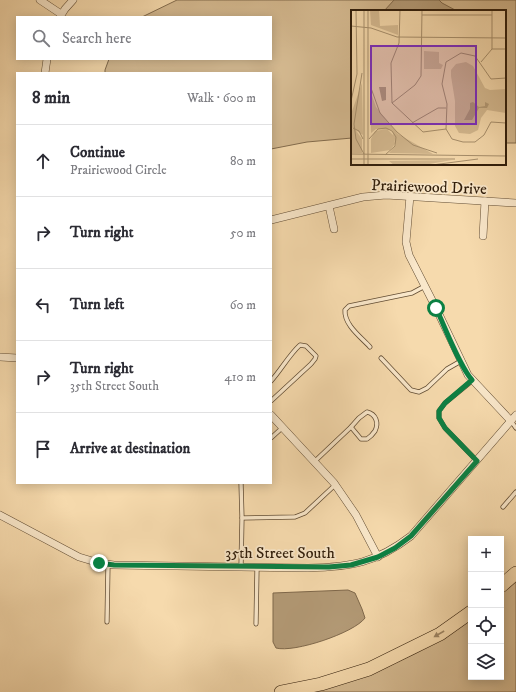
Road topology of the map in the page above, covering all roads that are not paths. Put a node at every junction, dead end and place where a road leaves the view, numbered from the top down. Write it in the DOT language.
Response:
graph roads {
  1 [pos="40,0"];
  2 [pos="73,0"];
  3 [pos="61,15"];
  4 [pos="47,60"];
  5 [pos="45,72"];
  6 [pos="410,196"];
  7 [pos="485,201"];
  8 [pos="516,203"];
  9 [pos="329,206"];
  10 [pos="272,220"];
  11 [pos="334,229"];
  12 [pos="483,236"];
  13 [pos="425,286"];
  14 [pos="370,347"];
  15 [pos="0,358"];
  16 [pos="16,358"];
  17 [pos="381,358"];
  18 [pos="461,361"];
  19 [pos="272,380"];
  20 [pos="472,380"];
  21 [pos="272,400"];
  22 [pos="516,415"];
  23 [pos="272,417"];
  24 [pos="511,421"];
  25 [pos="351,427"];
  26 [pos="282,428"];
  27 [pos="516,428"];
  28 [pos="272,437"];
  29 [pos="477,461"];
  30 [pos="314,462"];
  31 [pos="241,484"];
  32 [pos="335,485"];
  33 [pos="516,492"];
  34 [pos="503,507"];
  35 [pos="0,515"];
  36 [pos="242,518"];
  37 [pos="378,557"];
  38 [pos="108,564"];
  39 [pos="241,567"];
  40 [pos="257,567"];
  41 [pos="516,573"];
  42 [pos="504,583"];
  43 [pos="468,614"];
  44 [pos="107,622"];
  45 [pos="256,624"];
  46 [pos="281,692"];
  1 -- 3 [label="street"];
  2 -- 3 [label="street"];
  4 -- 5 [label="street"];
  6 -- 7 [label="street, Prairiewood Drive"];
  6 -- 9 [label="street, Prairiewood Drive"];
  6 -- 13 [label="street"];
  7 -- 8 [label="street, Prairiewood Drive"];
  7 -- 12 [label="street"];
  9 -- 10 [label="street, Prairiewood Drive"];
  9 -- 11 [label="street"];
  13 -- 14 [label="lane"];
  13 -- 18 [label="street"];
  15 -- 16 [label="street"];
  17 -- 18 [label="lane"];
  18 -- 20 [label="street"];
  19 -- 21 [label="lane"];
  20 -- 24 [label="street"];
  20 -- 29 [label="lane"];
  22 -- 24 [label="street, 35th Street South"];
  23 -- 26 [label="street"];
  24 -- 27 [label="lane"];
  24 -- 29 [label="street, 35th Street South"];
  25 -- 25 [label="lane"];
  25 -- 30 [label="lane"];
  26 -- 28 [label="lane"];
  26 -- 30 [label="street"];
  29 -- 37 [label="street, 35th Street South"];
  30 -- 32 [label="street"];
  31 -- 36 [label="lane"];
  32 -- 36 [label="lane"];
  32 -- 37 [label="street"];
  33 -- 34 [label="lane"];
  35 -- 38 [label="street, 35th Street South"];
  36 -- 39 [label="lane"];
  37 -- 40 [label="street, 35th Street South"];
  38 -- 39 [label="street, 35th Street South"];
  38 -- 44 [label="lane"];
  39 -- 40 [label="street, 35th Street South"];
  40 -- 45 [label="lane"];
  41 -- 42 [label="highway"];
  43 -- 46 [label="highway, one-way"];
}
